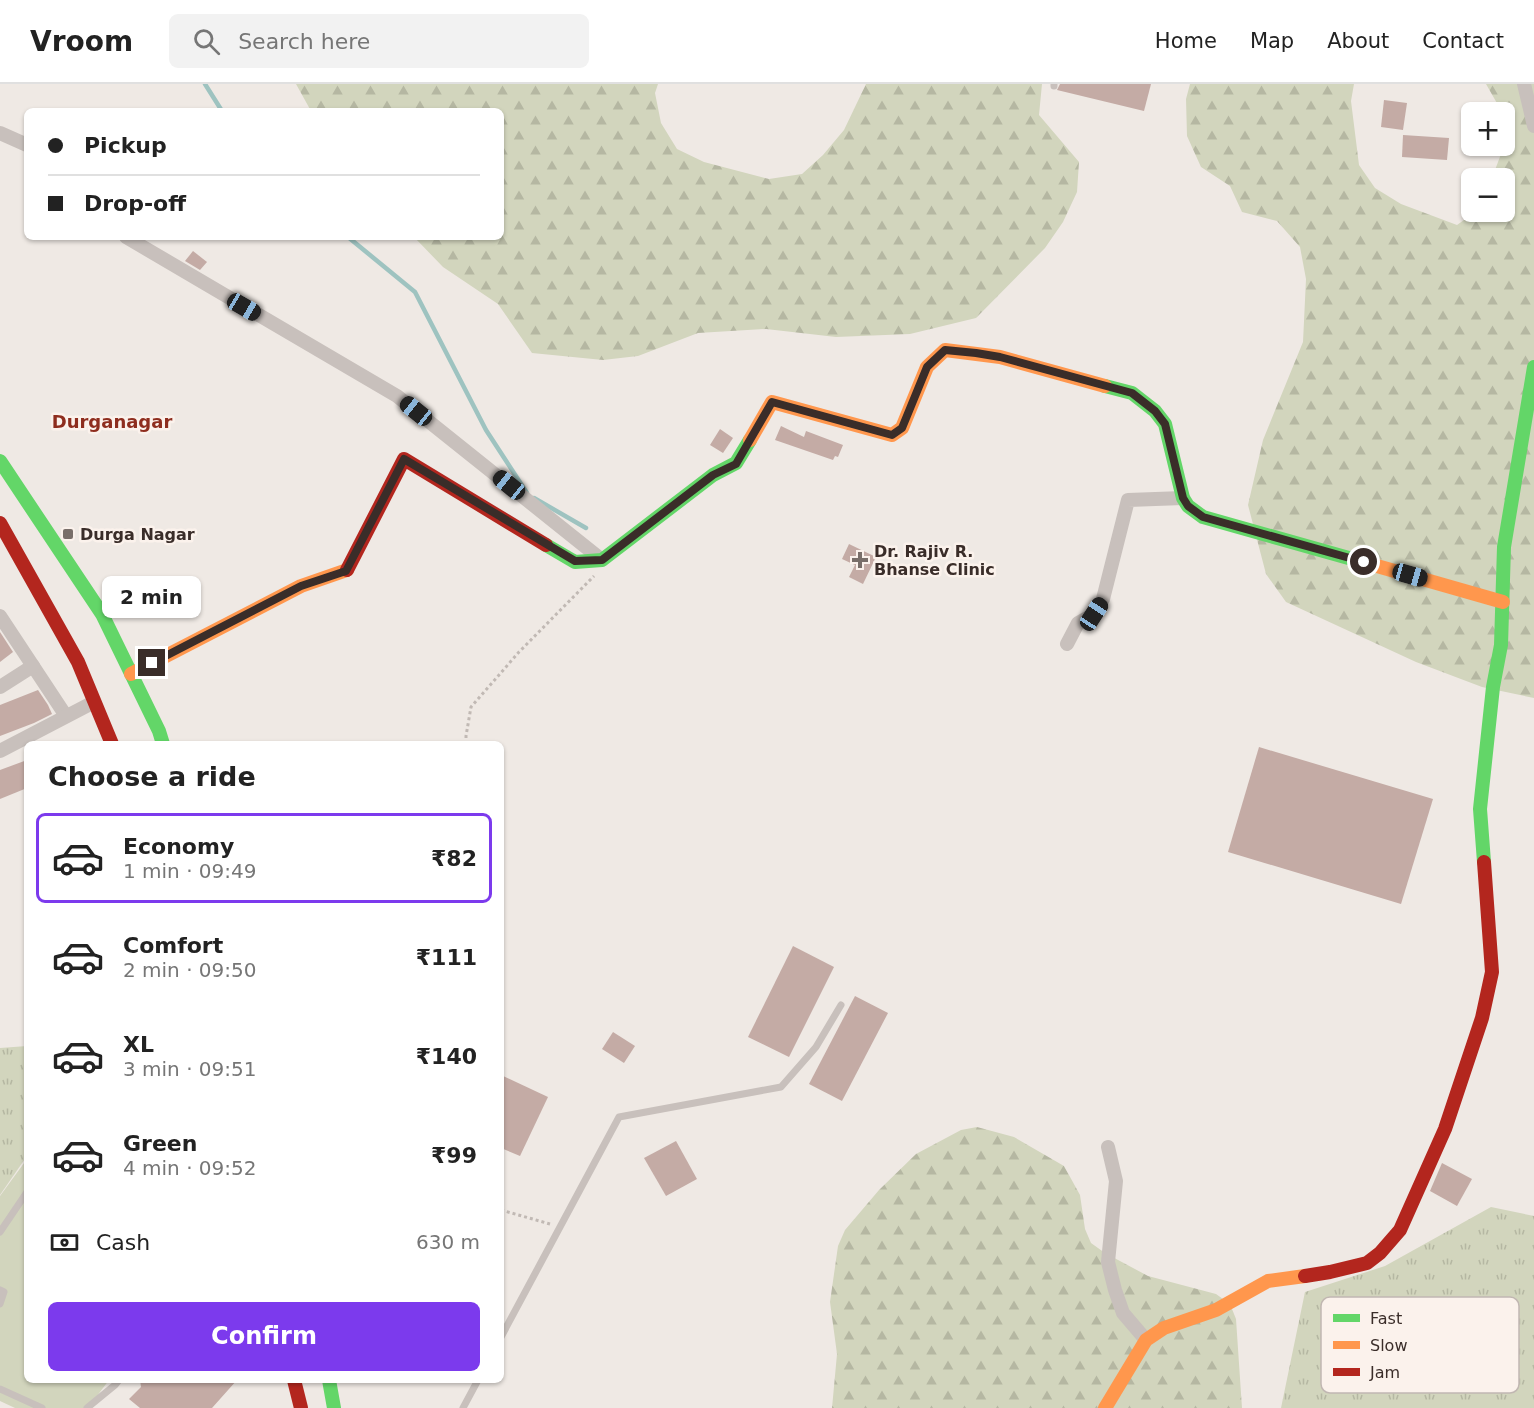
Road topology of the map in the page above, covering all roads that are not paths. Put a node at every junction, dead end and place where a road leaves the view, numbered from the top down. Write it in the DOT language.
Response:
graph roads {
  1 [pos="1524,84"];
  2 [pos="1534,126"];
  3 [pos="0,133"];
  4 [pos="24,145"];
  5 [pos="131,240"];
  6 [pos="1534,367"];
  7 [pos="0,460"];
  8 [pos="1183,498"];
  9 [pos="0,523"];
  10 [pos="602,560"];
  11 [pos="1503,602"];
  12 [pos="0,616"];
  13 [pos="1067,644"];
  14 [pos="33,666"];
  15 [pos="130,674"];
  16 [pos="0,687"];
  17 [pos="94,702"];
  18 [pos="66,716"];
  19 [pos="111,741"];
  20 [pos="162,741"];
  21 [pos="0,751"];
  22 [pos="841,1005"];
  23 [pos="1108,1147"];
  24 [pos="24,1196"];
  25 [pos="0,1232"];
  26 [pos="0,1290"];
  27 [pos="0,1304"];
  28 [pos="504,1331"];
  29 [pos="1146,1340"];
  30 [pos="116,1383"];
  31 [pos="295,1383"];
  32 [pos="330,1383"];
  33 [pos="476,1383"];
  34 [pos="0,1389"];
  35 [pos="42,1408"];
  36 [pos="87,1408"];
  37 [pos="301,1408"];
  38 [pos="334,1408"];
  39 [pos="463,1408"];
  40 [pos="1104,1408"];
  1 -- 2 [label="street"];
  3 -- 4 [label="street"];
  5 -- 10 [label="street"];
  6 -- 11 [label="street"];
  7 -- 15 [label="street"];
  8 -- 10 [label="street"];
  8 -- 11 [label="street"];
  8 -- 13 [label="street"];
  9 -- 17 [label="street"];
  10 -- 15 [label="street"];
  11 -- 29 [label="street"];
  12 -- 14 [label="street"];
  14 -- 16 [label="street"];
  14 -- 18 [label="street"];
  15 -- 20 [label="street"];
  17 -- 18 [label="street"];
  17 -- 19 [label="street"];
  18 -- 21 [label="street"];
  22 -- 28 [label="lane"];
  23 -- 29 [label="street"];
  24 -- 25 [label="lane"];
  26 -- 27 [label="lane"];
  29 -- 40 [label="street"];
  30 -- 36 [label="lane"];
  31 -- 37 [label="street"];
  32 -- 38 [label="street"];
  33 -- 39 [label="lane"];
  34 -- 35 [label="lane"];
}
